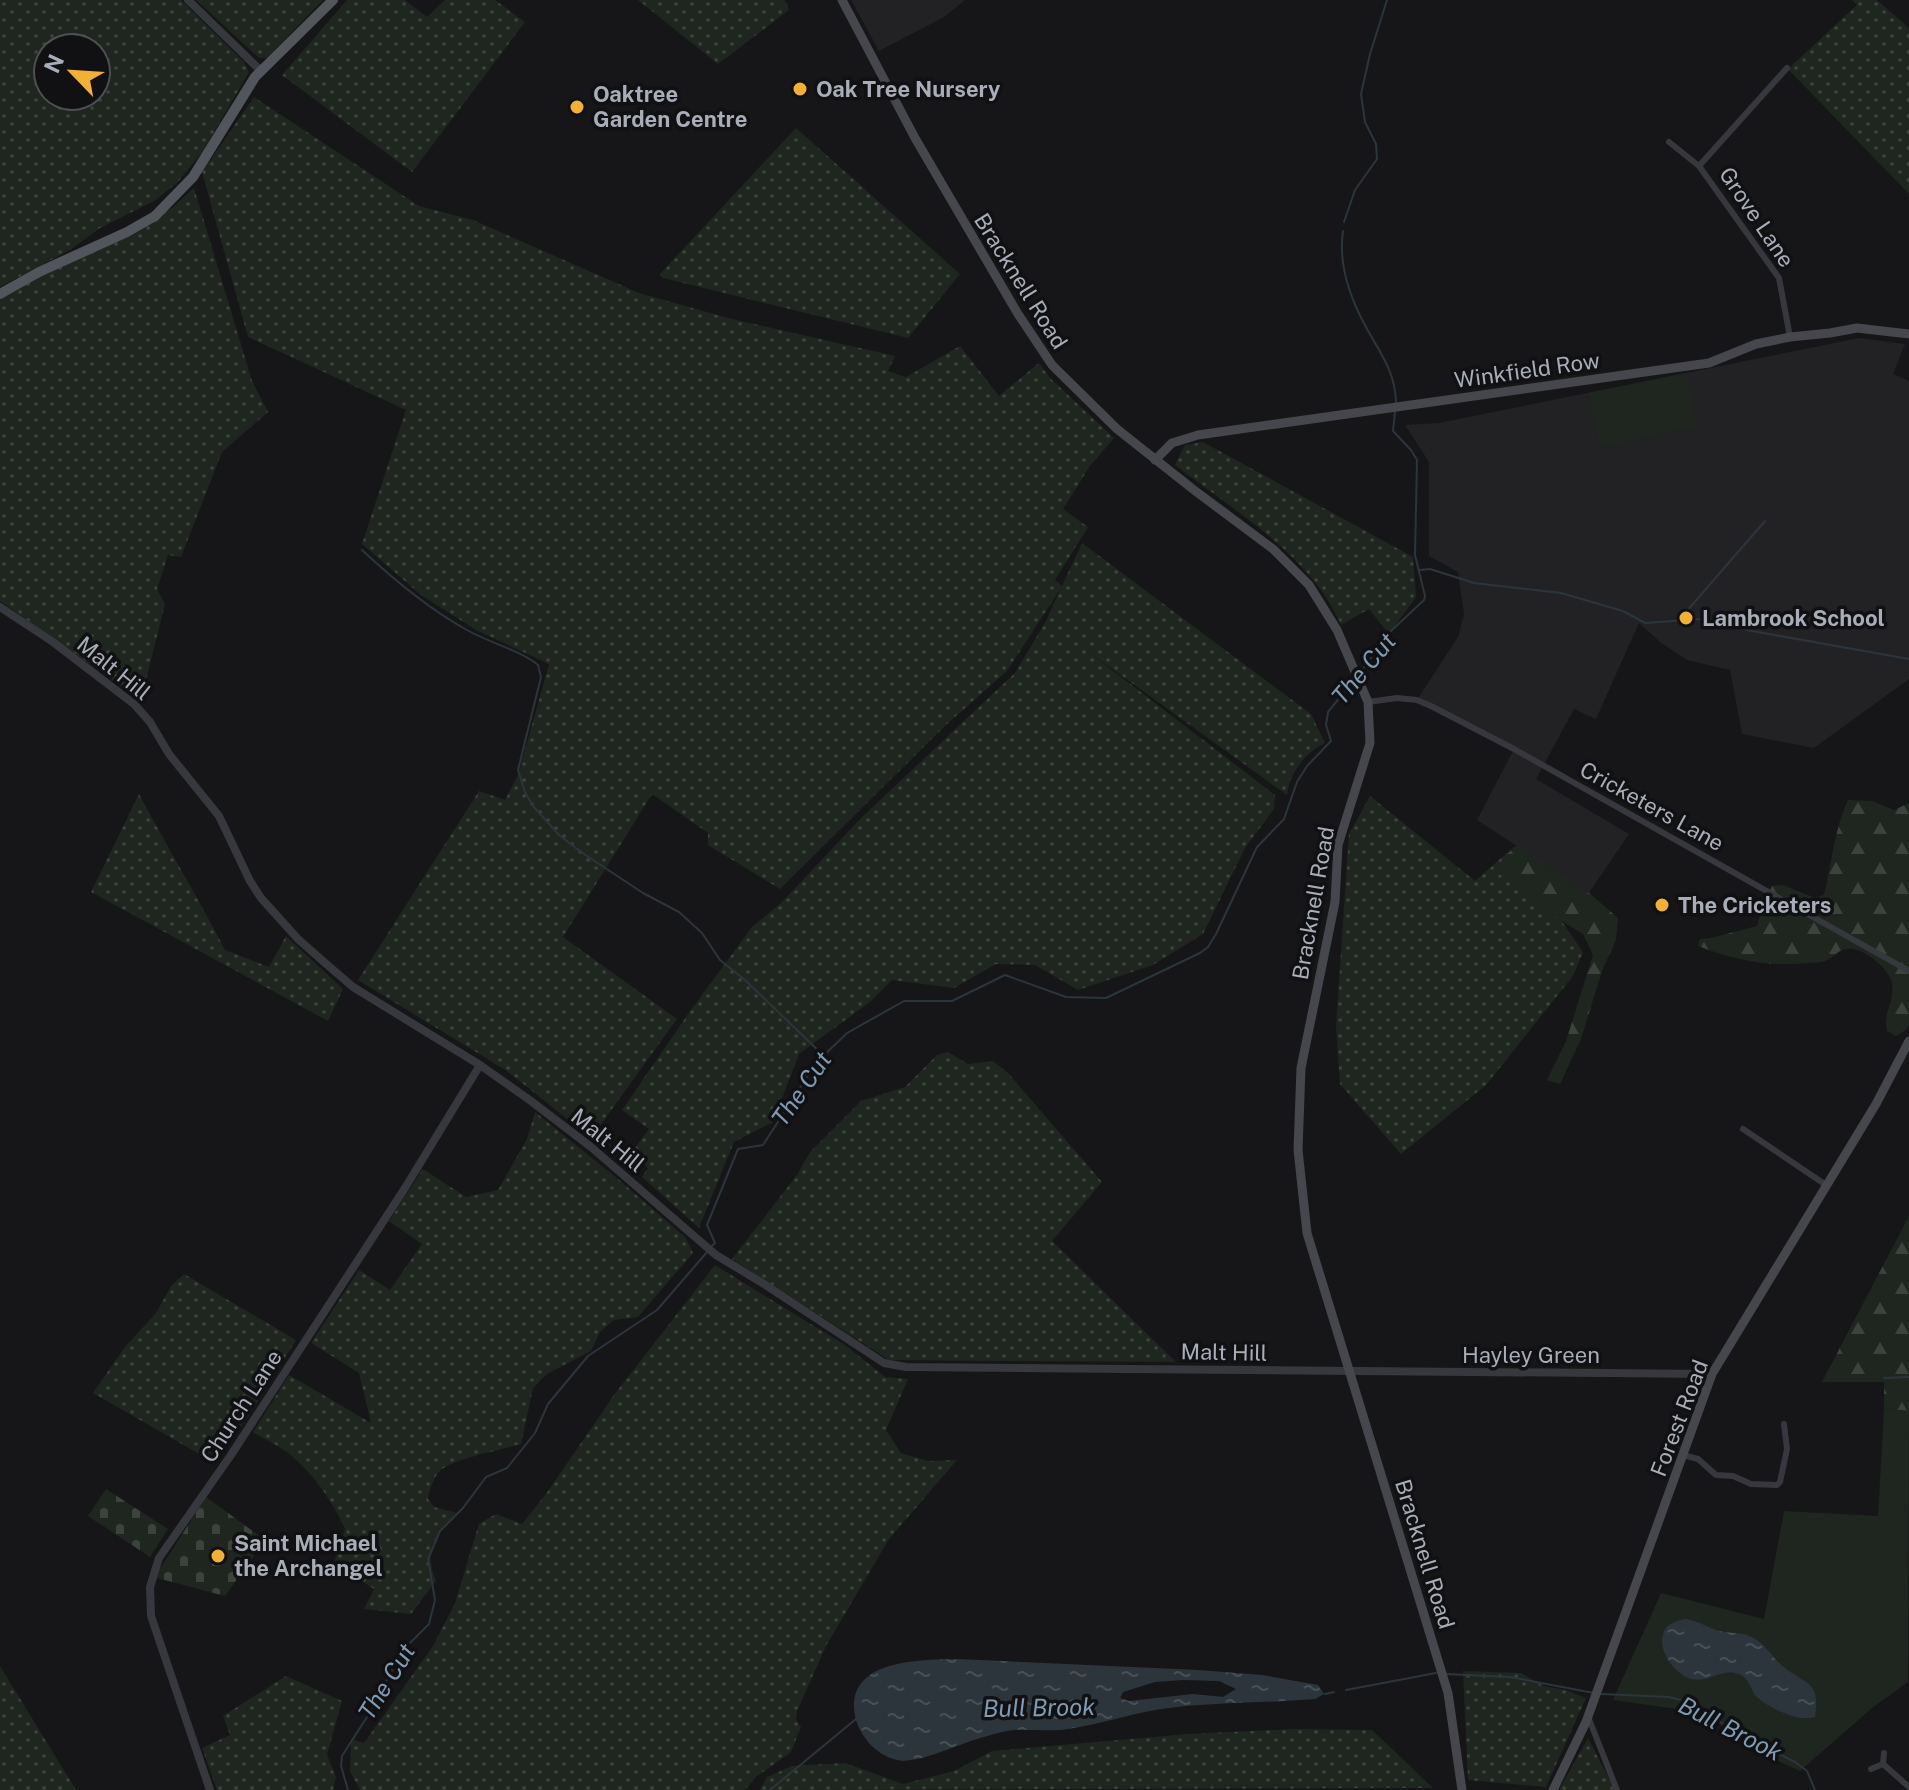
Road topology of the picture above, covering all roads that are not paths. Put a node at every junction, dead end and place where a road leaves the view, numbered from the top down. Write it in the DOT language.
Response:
graph roads {
  1 [pos="188,0"];
  2 [pos="333,0"];
  3 [pos="842,0"];
  4 [pos="1787,68"];
  5 [pos="258,74"];
  6 [pos="1669,142"];
  7 [pos="1699,166"];
  8 [pos="0,294"];
  9 [pos="1909,334"];
  10 [pos="1790,337"];
  11 [pos="1155,460"];
  12 [pos="0,607"];
  13 [pos="1368,702"];
  14 [pos="1909,971"];
  15 [pos="1909,1041"];
  16 [pos="480,1065"];
  17 [pos="1743,1129"];
  18 [pos="1826,1185"];
  19 [pos="1350,1371"];
  20 [pos="1712,1374"];
  21 [pos="1784,1424"];
  22 [pos="1683,1455"];
  23 [pos="1588,1716"];
  24 [pos="1884,1753"];
  25 [pos="1883,1764"];
  26 [pos="1871,1769"];
  27 [pos="1909,1787"];
  28 [pos="210,1790"];
  29 [pos="1462,1790"];
  30 [pos="1553,1790"];
  31 [pos="1617,1790"];
  1 -- 5 [label="street"];
  2 -- 5 [label="main road"];
  3 -- 11 [label="main road, Bracknell Road"];
  4 -- 7 [label="street, Grove Lane"];
  5 -- 8 [label="main road"];
  6 -- 7 [label="street, Grove Lane"];
  7 -- 10 [label="street, Grove Lane"];
  9 -- 10 [label="main road, Winkfield Row"];
  10 -- 11 [label="main road, Winkfield Row"];
  11 -- 13 [label="main road, Bracknell Road"];
  12 -- 16 [label="street, Malt Hill"];
  13 -- 14 [label="street, Cricketers Lane"];
  13 -- 19 [label="main road, Bracknell Road"];
  15 -- 18 [label="main road, Forest Road"];
  16 -- 19 [label="street, Malt Hill"];
  16 -- 28 [label="street, Church Lane"];
  17 -- 18 [label="street"];
  18 -- 20 [label="main road, Forest Road"];
  19 -- 20 [label="street, Hayley Green"];
  19 -- 29 [label="main road, Bracknell Road"];
  20 -- 22 [label="main road, Forest Road"];
  21 -- 22 [label="street"];
  22 -- 23 [label="main road, Forest Road"];
  23 -- 30 [label="main road, Forest Road"];
  23 -- 31 [label="street"];
  24 -- 25 [label="street"];
  25 -- 26 [label="street"];
  25 -- 27 [label="street"];
}
